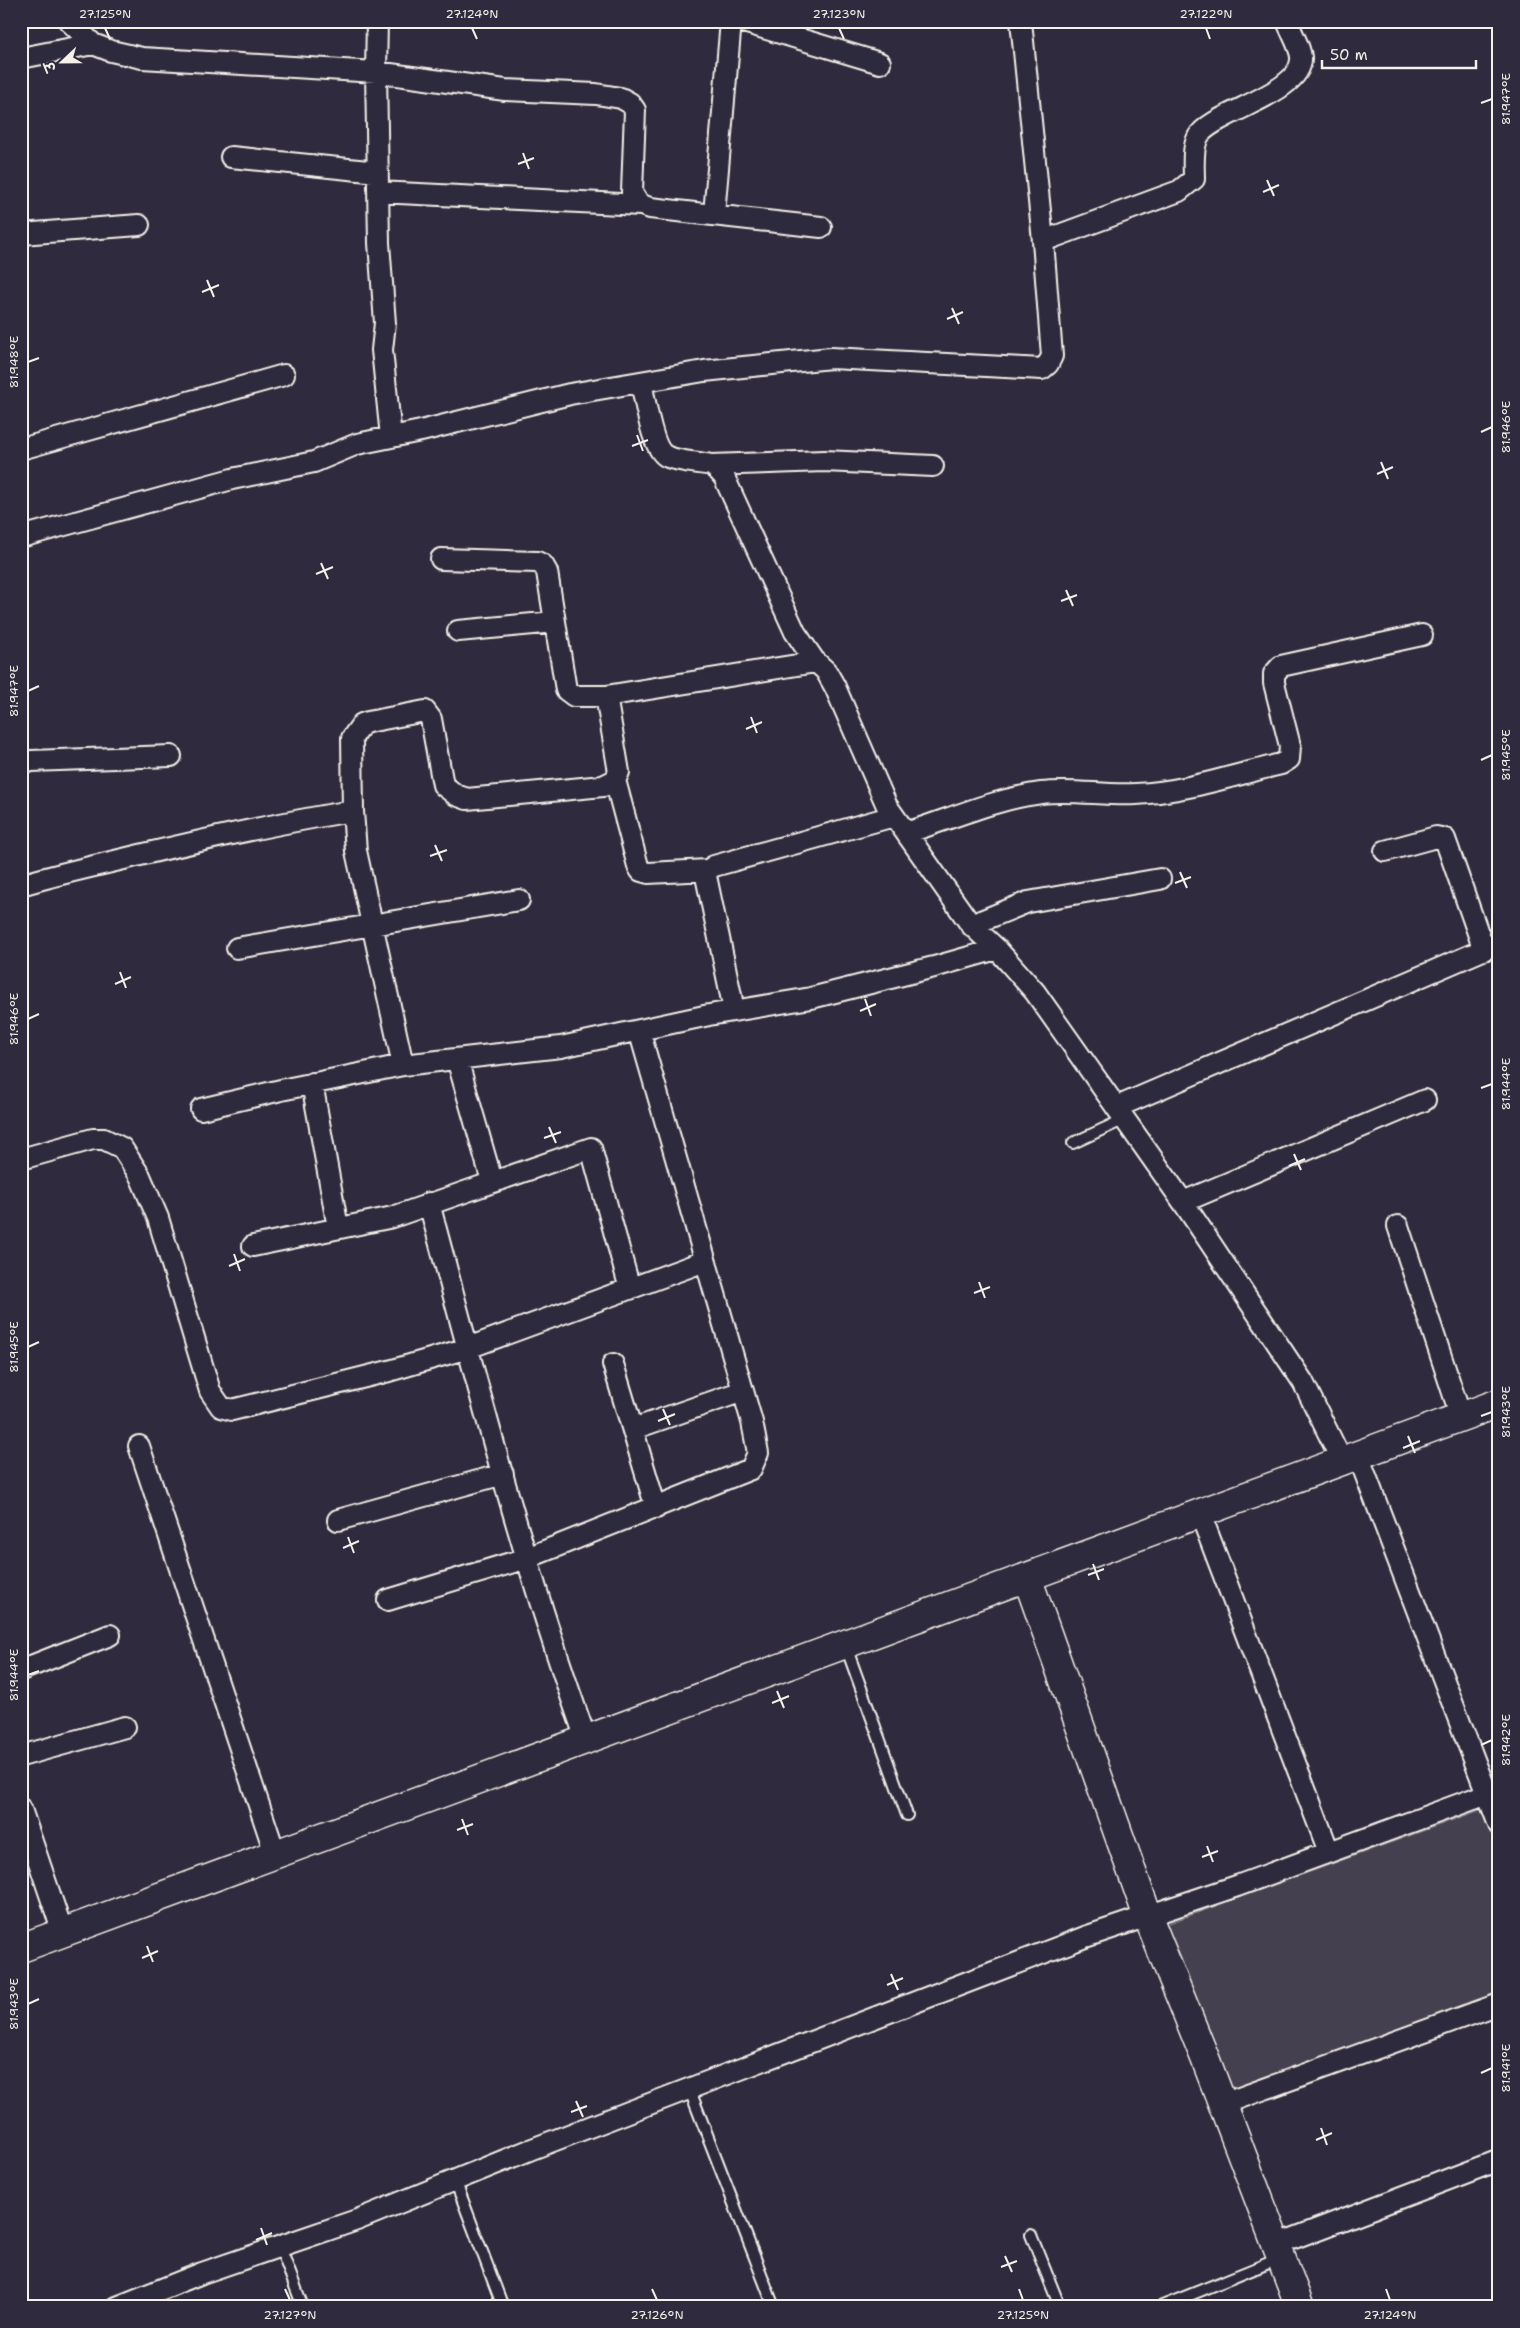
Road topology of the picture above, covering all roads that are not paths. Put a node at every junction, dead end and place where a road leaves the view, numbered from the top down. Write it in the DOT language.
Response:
graph roads {
  1 [pos="69,21"];
  2 [pos="377,21"];
  3 [pos="731,21"];
  4 [pos="740,21"];
  5 [pos="1022,21"];
  6 [pos="1287,21"];
  7 [pos="93,44"];
  8 [pos="21,58"];
  9 [pos="880,63"];
  10 [pos="376,72"];
  11 [pos="230,157"];
  12 [pos="378,182"];
  13 [pos="641,205"];
  14 [pos="714,214"];
  15 [pos="139,225"];
  16 [pos="821,227"];
  17 [pos="21,234"];
  18 [pos="1043,241"];
  19 [pos="284,375"];
  20 [pos="641,382"];
  21 [pos="391,437"];
  22 [pos="21,449"];
  23 [pos="711,465"];
  24 [pos="933,466"];
  25 [pos="21,537"];
  26 [pos="441,559"];
  27 [pos="555,622"];
  28 [pos="458,631"];
  29 [pos="1422,635"];
  30 [pos="816,662"];
  31 [pos="606,696"];
  32 [pos="171,756"];
  33 [pos="21,764"];
  34 [pos="615,780"];
  35 [pos="353,811"];
  36 [pos="894,816"];
  37 [pos="906,833"];
  38 [pos="1385,851"];
  39 [pos="708,870"];
  40 [pos="1160,879"];
  41 [pos="21,886"];
  42 [pos="519,900"];
  43 [pos="371,925"];
  44 [pos="971,925"];
  45 [pos="1491,946"];
  46 [pos="237,948"];
  47 [pos="997,949"];
  48 [pos="734,1010"];
  49 [pos="639,1030"];
  50 [pos="457,1059"];
  51 [pos="403,1065"];
  52 [pos="312,1083"];
  53 [pos="1425,1100"];
  54 [pos="201,1109"];
  55 [pos="1121,1113"];
  56 [pos="1073,1143"];
  57 [pos="21,1159"];
  58 [pos="492,1181"];
  59 [pos="1184,1202"];
  60 [pos="429,1204"];
  61 [pos="1398,1226"];
  62 [pos="338,1228"];
  63 [pos="253,1246"];
  64 [pos="705,1261"];
  65 [pos="630,1289"];
  66 [pos="468,1348"];
  67 [pos="613,1364"];
  68 [pos="743,1391"];
  69 [pos="1499,1403"];
  70 [pos="1461,1417"];
  71 [pos="633,1429"];
  72 [pos="139,1446"];
  73 [pos="1350,1458"];
  74 [pos="503,1474"];
  75 [pos="656,1508"];
  76 [pos="1200,1513"];
  77 [pos="338,1520"];
  78 [pos="527,1558"];
  79 [pos="1027,1577"];
  80 [pos="388,1600"];
  81 [pos="110,1634"];
  82 [pos="844,1644"];
  83 [pos="21,1670"];
  84 [pos="125,1727"];
  85 [pos="586,1739"];
  86 [pos="21,1756"];
  87 [pos="1487,1794"];
  88 [pos="21,1809"];
  89 [pos="906,1815"];
  90 [pos="1499,1825"];
  91 [pos="1329,1852"];
  92 [pos="275,1853"];
  93 [pos="1148,1917"];
  94 [pos="63,1933"];
  95 [pos="21,1948"];
  96 [pos="1499,2004"];
  97 [pos="689,2088"];
  98 [pos="1223,2104"];
  99 [pos="1499,2160"];
  100 [pos="455,2180"];
  101 [pos="1031,2235"];
  102 [pos="280,2247"];
  103 [pos="1279,2251"];
  104 [pos="117,2307"];
  105 [pos="303,2307"];
  106 [pos="503,2307"];
  107 [pos="774,2307"];
  108 [pos="1060,2307"];
  109 [pos="1160,2307"];
  110 [pos="1300,2307"];
  1 -- 7 [label="street"];
  2 -- 10 [label="street"];
  3 -- 14 [label="street"];
  4 -- 9 [label="street"];
  5 -- 18 [label="street"];
  6 -- 18 [label="street"];
  7 -- 8 [label="street"];
  7 -- 10 [label="street"];
  10 -- 12 [label="street"];
  10 -- 13 [label="street"];
  11 -- 12 [label="street"];
  12 -- 13 [label="street"];
  12 -- 21 [label="street"];
  13 -- 14 [label="street"];
  14 -- 16 [label="street"];
  15 -- 17 [label="street"];
  18 -- 20 [label="street"];
  19 -- 22 [label="street"];
  20 -- 21 [label="street"];
  20 -- 23 [label="street"];
  21 -- 25 [label="street"];
  23 -- 24 [label="street"];
  23 -- 30 [label="street"];
  26 -- 27 [label="street"];
  27 -- 28 [label="street"];
  27 -- 31 [label="street"];
  29 -- 37 [label="street"];
  30 -- 31 [label="street"];
  30 -- 36 [label="street"];
  31 -- 34 [label="street"];
  32 -- 33 [label="street"];
  34 -- 35 [label="street"];
  34 -- 39 [label="street"];
  35 -- 41 [label="street"];
  35 -- 43 [label="street"];
  36 -- 37 [label="street"];
  36 -- 39 [label="street"];
  37 -- 44 [label="street"];
  38 -- 45 [label="street"];
  39 -- 48 [label="street"];
  40 -- 44 [label="street"];
  42 -- 43 [label="street"];
  43 -- 46 [label="street"];
  43 -- 51 [label="street"];
  44 -- 47 [label="street"];
  45 -- 55 [label="street"];
  47 -- 48 [label="street"];
  47 -- 55 [label="street"];
  48 -- 49 [label="street"];
  49 -- 50 [label="street"];
  49 -- 64 [label="street"];
  50 -- 51 [label="street"];
  50 -- 58 [label="street"];
  51 -- 52 [label="street"];
  52 -- 54 [label="street"];
  52 -- 62 [label="street"];
  53 -- 59 [label="street"];
  55 -- 56 [label="lane"];
  55 -- 59 [label="street"];
  57 -- 66 [label="street"];
  58 -- 60 [label="street"];
  58 -- 65 [label="street"];
  59 -- 73 [label="street"];
  60 -- 62 [label="street"];
  60 -- 66 [label="street"];
  61 -- 70 [label="street"];
  62 -- 63 [label="street"];
  64 -- 65 [label="street"];
  64 -- 68 [label="street"];
  65 -- 66 [label="street"];
  66 -- 74 [label="street"];
  67 -- 71 [label="street"];
  68 -- 71 [label="street"];
  68 -- 75 [label="street"];
  69 -- 70 [label="street"];
  70 -- 73 [label="street"];
  71 -- 75 [label="street"];
  72 -- 92 [label="street"];
  73 -- 76 [label="street"];
  73 -- 87 [label="street"];
  74 -- 77 [label="street"];
  74 -- 78 [label="street"];
  75 -- 78 [label="street"];
  76 -- 79 [label="street"];
  76 -- 91 [label="street"];
  78 -- 80 [label="street"];
  78 -- 85 [label="street"];
  79 -- 82 [label="street"];
  79 -- 93 [label="street"];
  81 -- 83 [label="street"];
  82 -- 85 [label="street"];
  82 -- 89 [label="lane"];
  84 -- 86 [label="street"];
  85 -- 92 [label="street"];
  87 -- 90 [label="street"];
  87 -- 91 [label="street"];
  88 -- 94 [label="street"];
  91 -- 93 [label="street"];
  92 -- 94 [label="street"];
  93 -- 97 [label="street"];
  93 -- 98 [label="street"];
  94 -- 95 [label="street"];
  96 -- 98 [label="street"];
  97 -- 100 [label="street"];
  97 -- 107 [label="lane"];
  98 -- 103 [label="street"];
  99 -- 103 [label="street"];
  100 -- 102 [label="street"];
  100 -- 106 [label="lane"];
  101 -- 108 [label="lane"];
  102 -- 104 [label="street"];
  102 -- 105 [label="lane"];
  103 -- 109 [label="lane"];
  103 -- 110 [label="street"];
}
